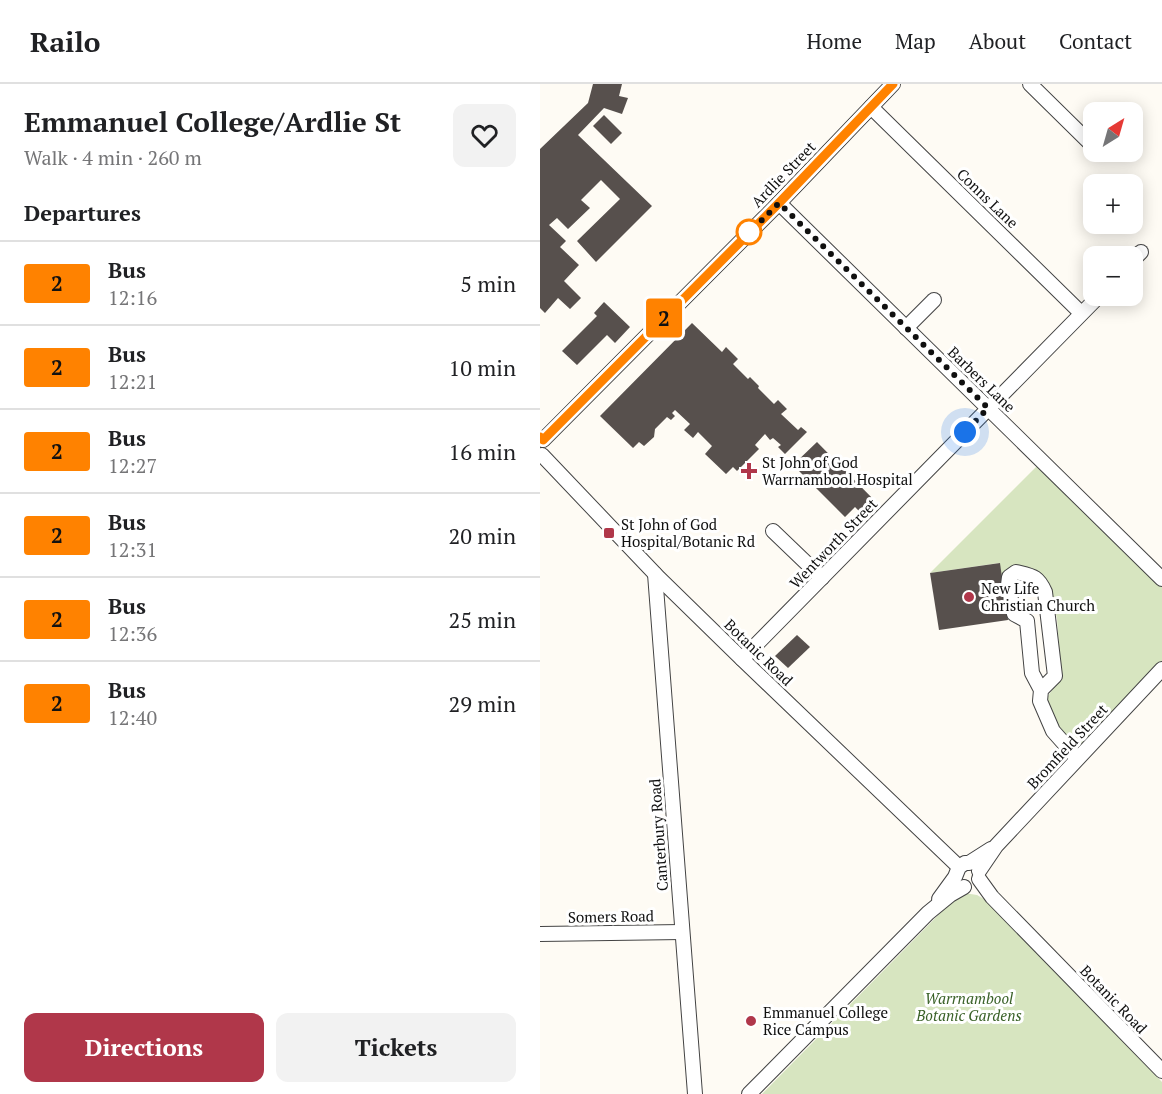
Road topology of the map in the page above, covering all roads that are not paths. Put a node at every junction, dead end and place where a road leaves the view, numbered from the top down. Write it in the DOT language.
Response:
graph roads {
  1 [pos="893,84"];
  2 [pos="1030,84"];
  3 [pos="871,107"];
  4 [pos="1083,136"];
  5 [pos="779,203"];
  6 [pos="934,300"];
  7 [pos="1088,306"];
  8 [pos="1081,313"];
  9 [pos="906,328"];
  10 [pos="988,408"];
  11 [pos="542,439"];
  12 [pos="541,456"];
  13 [pos="773,531"];
  14 [pos="655,574"];
  15 [pos="822,578"];
  16 [pos="1162,579"];
  17 [pos="1048,617"];
  18 [pos="1027,621"];
  19 [pos="742,659"];
  20 [pos="1162,669"];
  21 [pos="1041,690"];
  22 [pos="1077,758"];
  23 [pos="968,876"];
  24 [pos="682,932"];
  25 [pos="540,934"];
  26 [pos="1162,1071"];
  27 [pos="695,1094"];
  28 [pos="749,1094"];
  1 -- 3 [label="street, Ardlie Street"];
  2 -- 4 [label="street"];
  3 -- 5 [label="street, Ardlie Street"];
  3 -- 8 [label="street, Conns Lane"];
  5 -- 9 [label="street, Barbers Lane"];
  5 -- 11 [label="street, Ardlie Street"];
  6 -- 9 [label="street"];
  7 -- 8 [label="street, Wentworth Street"];
  8 -- 10 [label="street, Wentworth Street"];
  9 -- 10 [label="street, Barbers Lane"];
  10 -- 15 [label="street, Wentworth Street"];
  10 -- 16 [label="street, Barbers Lane"];
  11 -- 12 [label="street"];
  12 -- 14 [label="street, Botanic Road"];
  13 -- 15 [label="street"];
  14 -- 19 [label="street, Botanic Road"];
  14 -- 24 [label="street, Canterbury Road"];
  15 -- 19 [label="street, Wentworth Street"];
  17 -- 18 [label="street"];
  17 -- 18 [label="street"];
  17 -- 21 [label="street"];
  18 -- 21 [label="street"];
  19 -- 23 [label="street, Botanic Road"];
  20 -- 22 [label="street, Bromfield Street"];
  21 -- 22 [label="street"];
  22 -- 23 [label="street, Bromfield Street"];
  23 -- 26 [label="street, Botanic Road"];
  23 -- 28 [label="street, Bromfield Street"];
  24 -- 25 [label="street, Somers Road"];
  24 -- 27 [label="street, Canterbury Road"];
}
